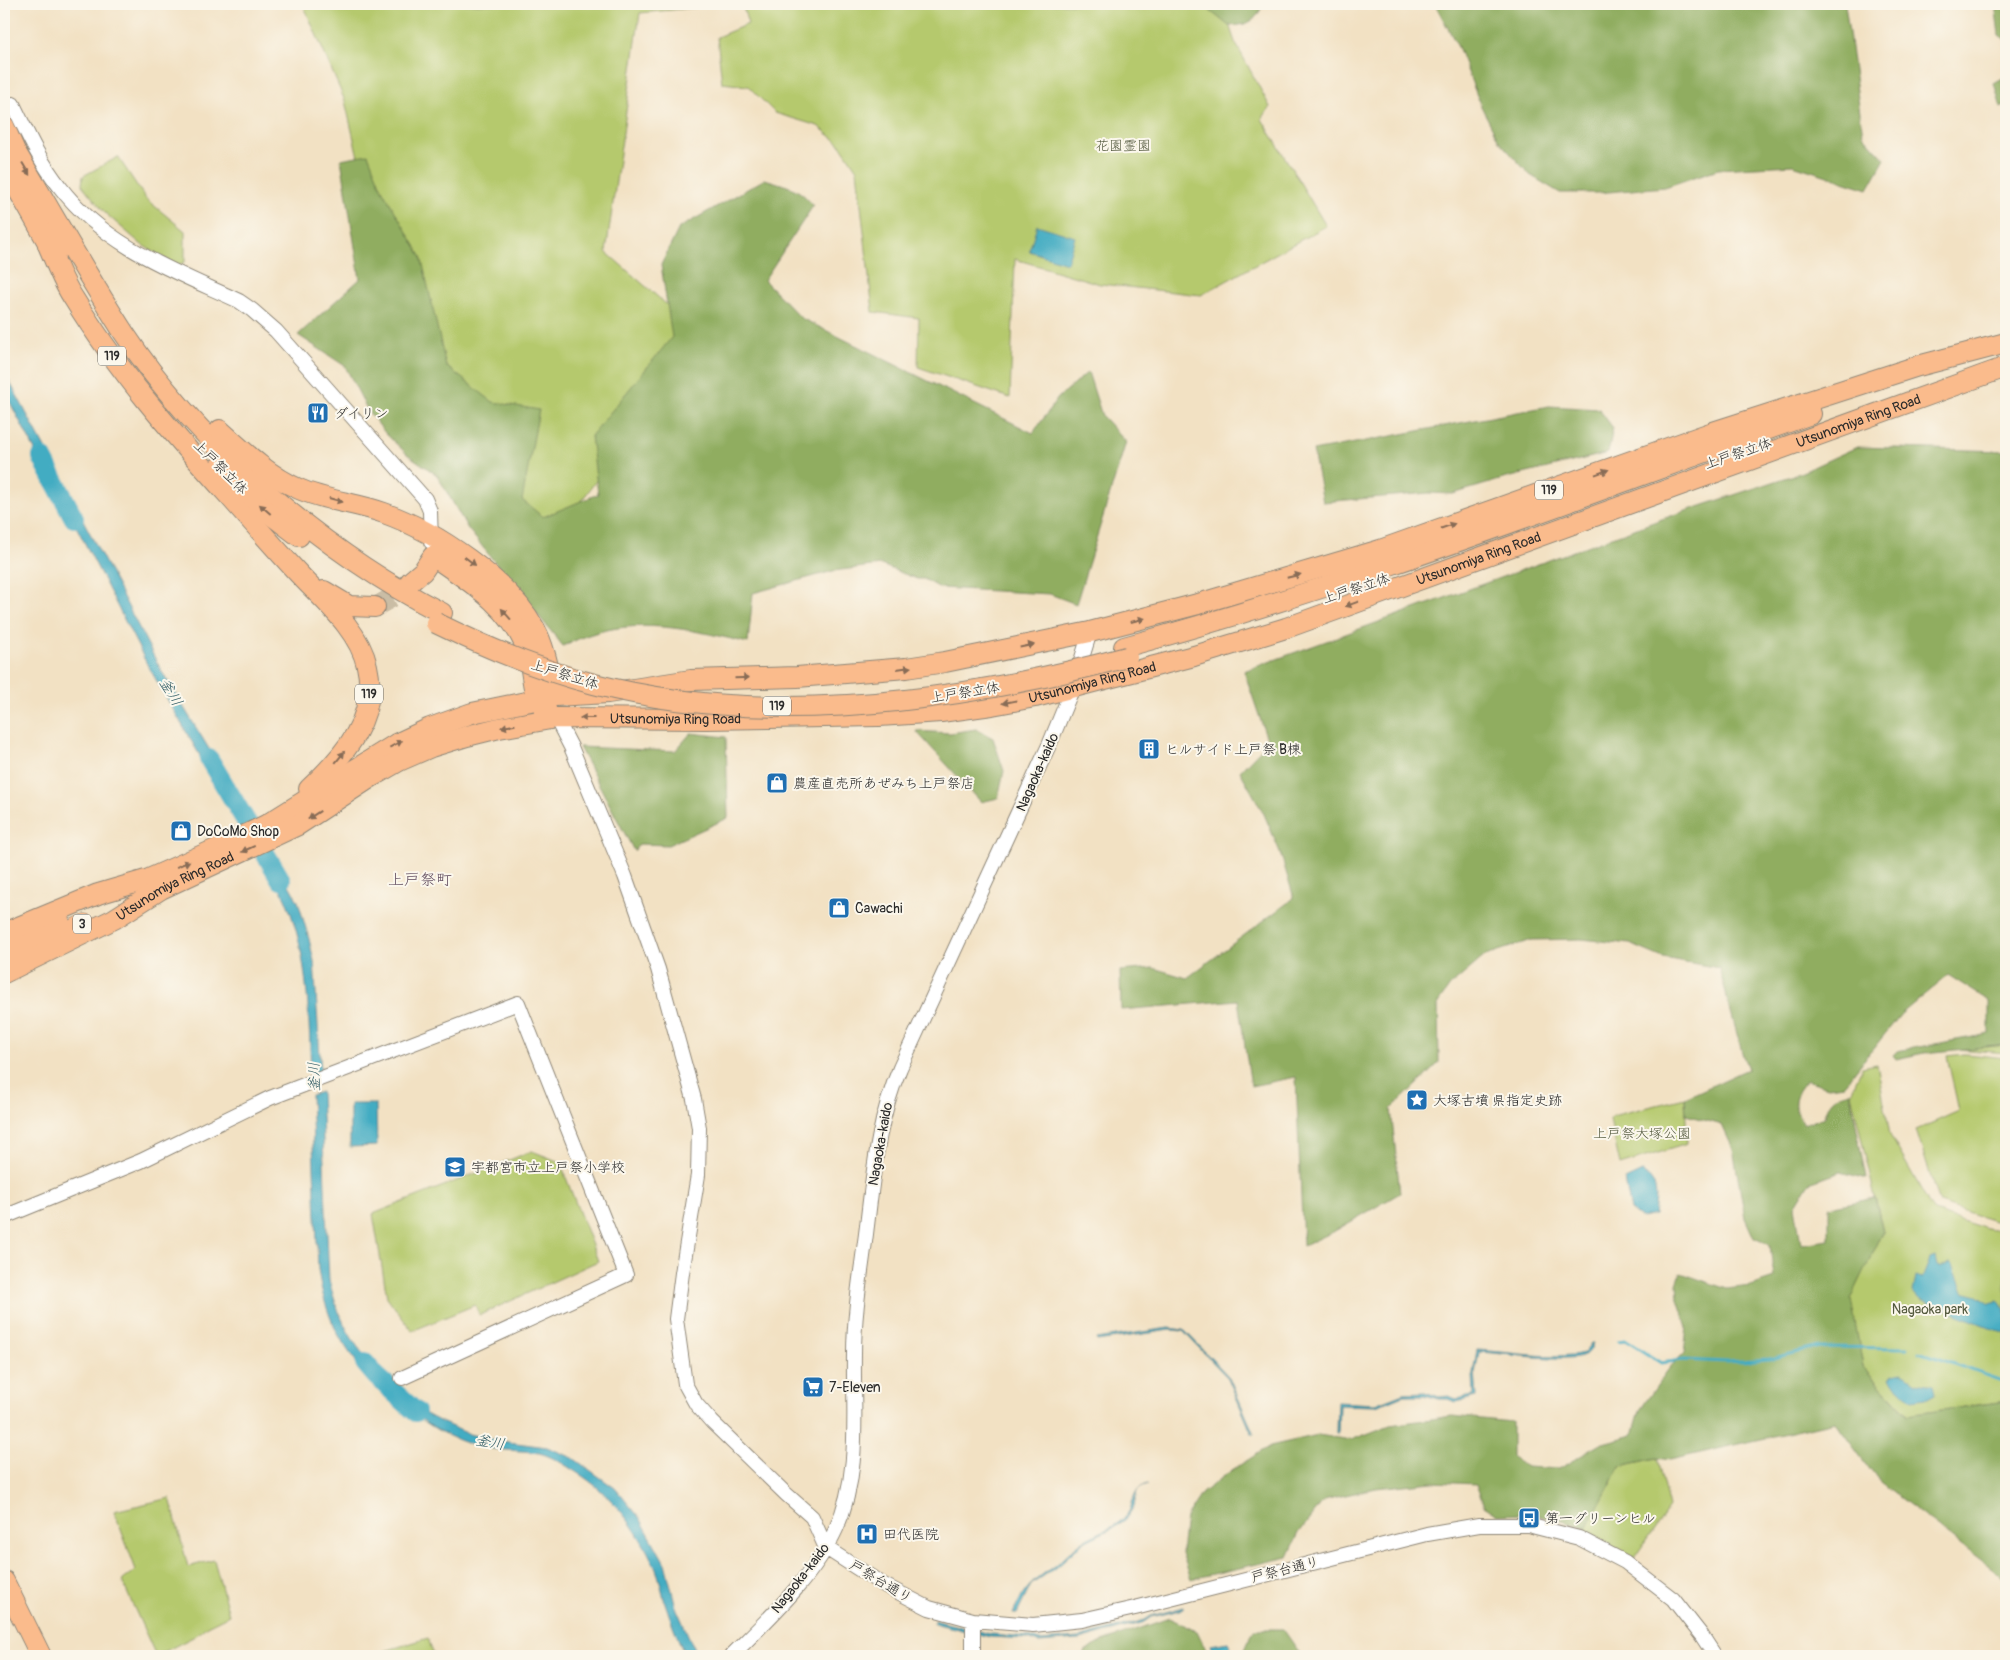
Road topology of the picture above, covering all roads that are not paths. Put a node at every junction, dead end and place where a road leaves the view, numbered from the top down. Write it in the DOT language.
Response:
graph roads {
  1 [pos="13,104"];
  2 [pos="4,126"];
  3 [pos="4,166"];
  4 [pos="2006,343"];
  5 [pos="2006,348"];
  6 [pos="2006,365"];
  7 [pos="207,444"];
  8 [pos="430,533"];
  9 [pos="281,554"];
  10 [pos="433,556"];
  11 [pos="410,582"];
  12 [pos="375,607"];
  13 [pos="1090,632"];
  14 [pos="1126,652"];
  15 [pos="1073,687"];
  16 [pos="546,697"];
  17 [pos="556,718"];
  18 [pos="270,832"];
  19 [pos="155,884"];
  20 [pos="4,933"];
  21 [pos="4,945"];
  22 [pos="4,960"];
  23 [pos="4,973"];
  24 [pos="4,1217"];
  25 [pos="402,1378"];
  26 [pos="826,1548"];
  27 [pos="4,1581"];
  28 [pos="973,1620"];
  29 [pos="41,1656"];
  30 [pos="731,1656"];
  31 [pos="973,1656"];
  32 [pos="1715,1656"];
  1 -- 8 [label="street"];
  2 -- 7 [label="highway, 119, one-way"];
  3 -- 7 [label="highway, 119"];
  13 -- 4 [label="highway, Utsunomiya Ring Road / 119, one-way"];
  5 -- 14 [label="highway, 上戸祭立体 / 119"];
  6 -- 14 [label="highway, 上戸祭立体 / 119"];
  6 -- 15 [label="highway, Utsunomiya Ring Road / 119, one-way"];
  7 -- 8 [label="highway, 119, one-way"];
  7 -- 9 [label="highway, 119"];
  7 -- 14 [label="highway, 上戸祭立体 / 119, bridge"];
  8 -- 10 [label="street"];
  8 -- 16 [label="highway, 119, one-way"];
  9 -- 12 [label="highway, 119"];
  18 -- 9 [label="highway, 119, one-way"];
  10 -- 11 [label="highway"];
  16 -- 10 [label="highway, one-way"];
  13 -- 15 [label="street, Nagaoka-kaido"];
  16 -- 13 [label="highway, Utsunomiya Ring Road / 119, one-way"];
  15 -- 17 [label="highway, Utsunomiya Ring Road / 119, one-way"];
  15 -- 26 [label="street, Nagaoka-kaido"];
  16 -- 17 [label="highway"];
  18 -- 16 [label="highway, Utsunomiya Ring Road / 119, one-way"];
  17 -- 18 [label="highway, Utsunomiya Ring Road / 119, one-way"];
  17 -- 26 [label="street"];
  18 -- 19 [label="highway, Utsunomiya Ring Road / 119"];
  19 -- 20 [label="highway, 119"];
  19 -- 21 [label="main road, Utsunomiya Ring Road / 3"];
  19 -- 22 [label="main road, Utsunomiya Ring Road / 3"];
  19 -- 23 [label="highway, 119"];
  24 -- 25 [label="street"];
  26 -- 28 [label="street, 戸祭台通り"];
  26 -- 30 [label="street, Nagaoka-kaido"];
  27 -- 29 [label="highway"];
  28 -- 31 [label="street"];
  28 -- 32 [label="street, 戸祭台通り"];
}
